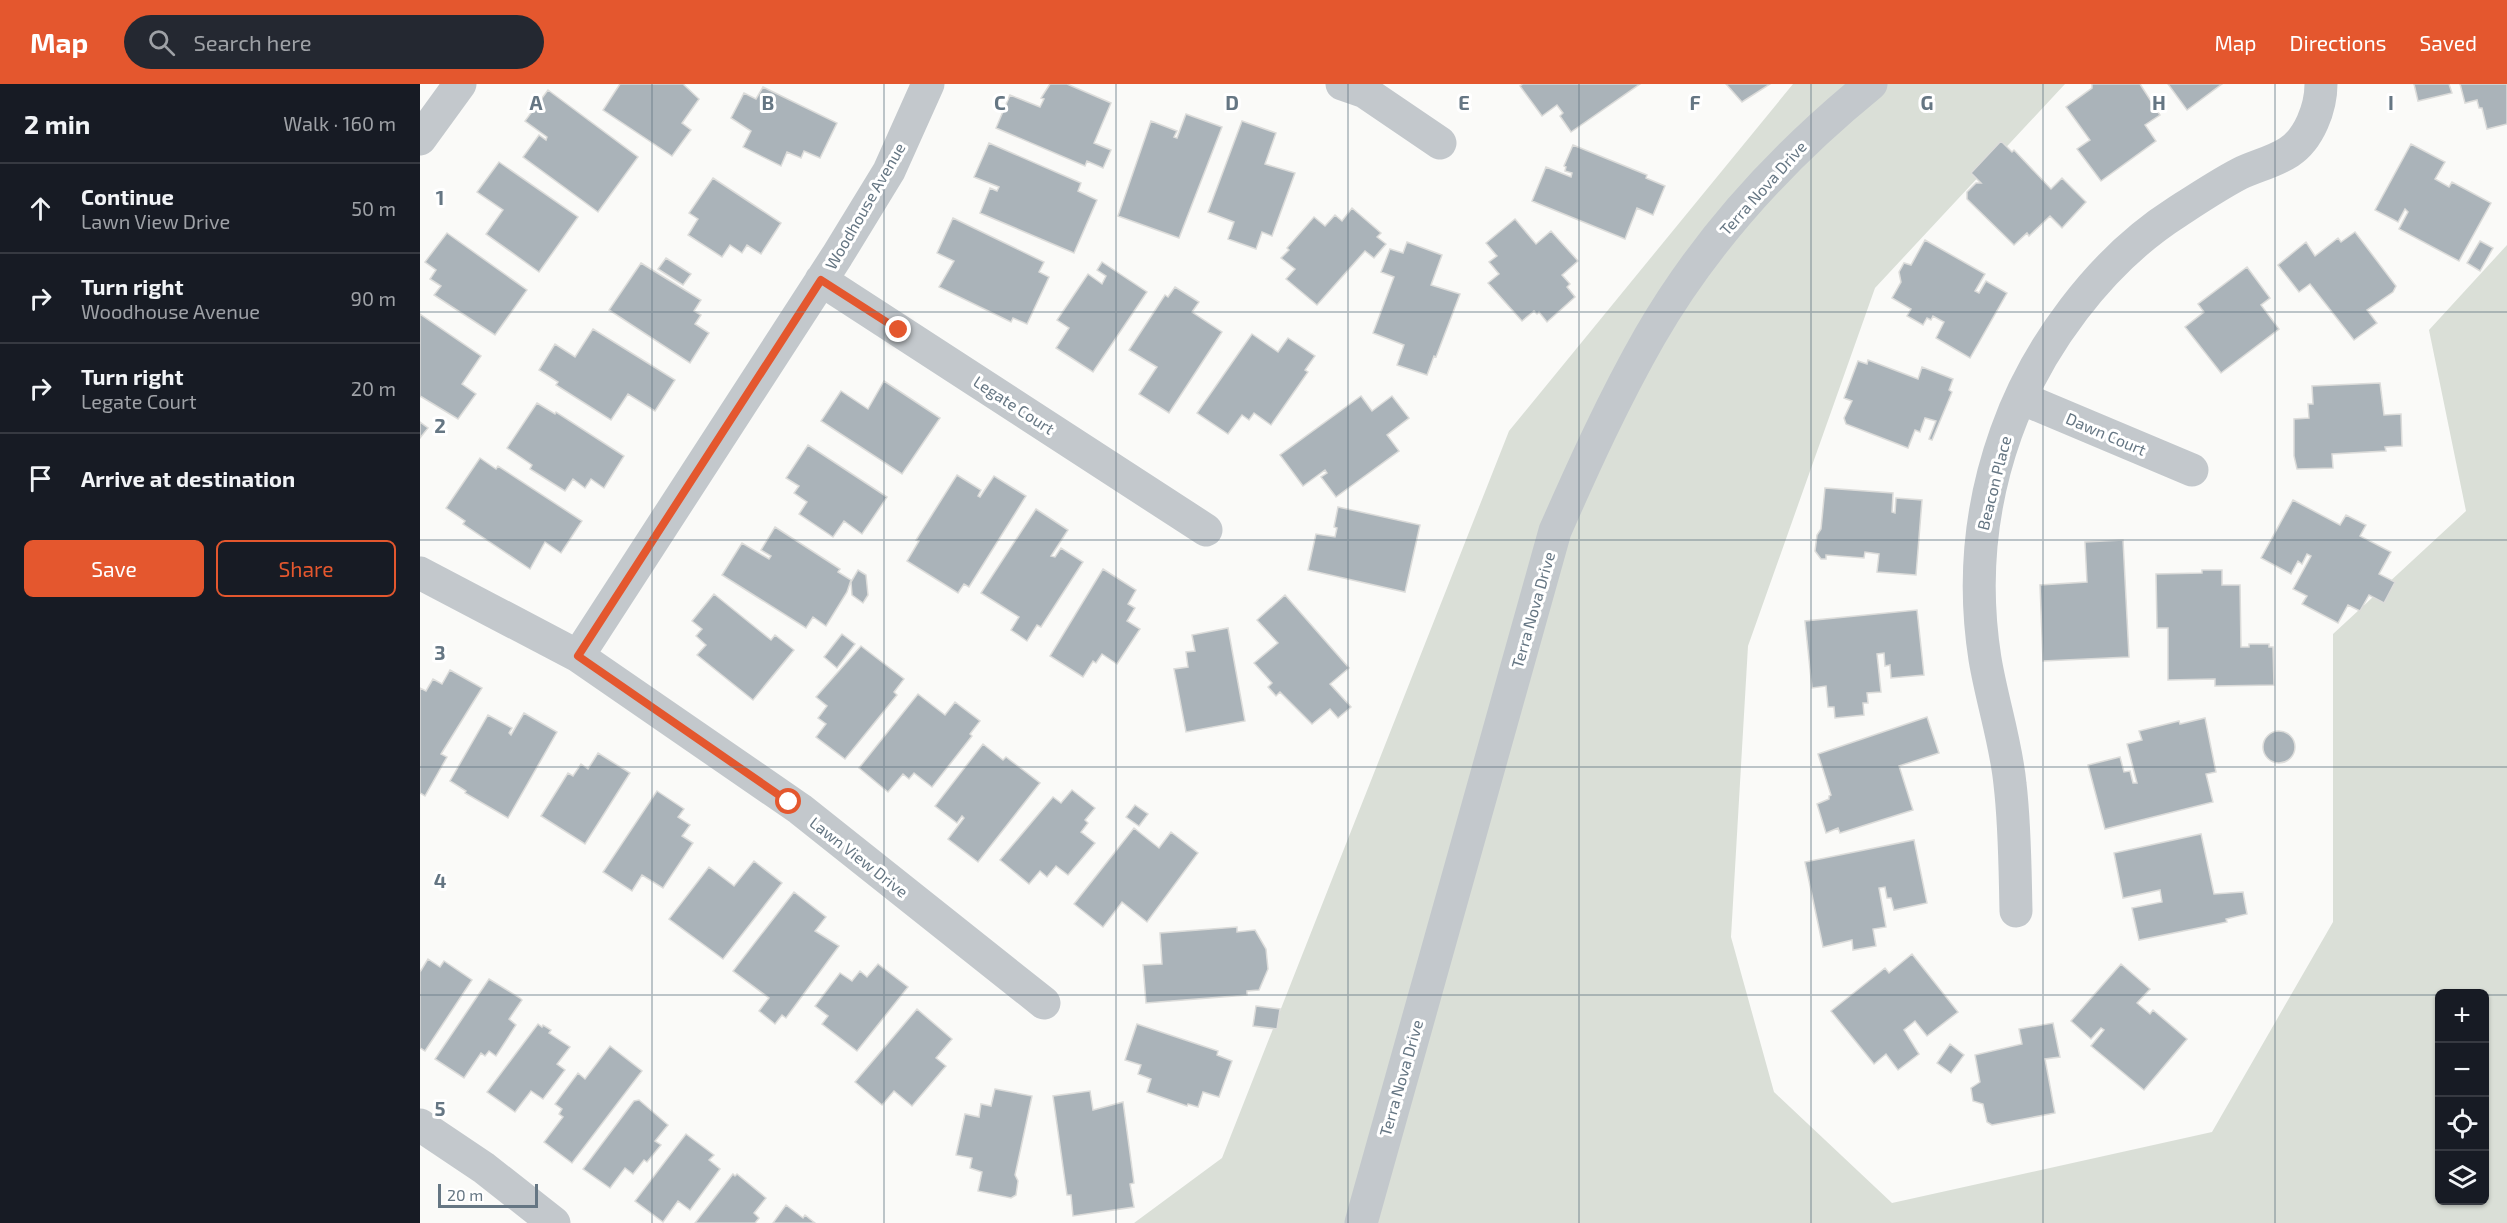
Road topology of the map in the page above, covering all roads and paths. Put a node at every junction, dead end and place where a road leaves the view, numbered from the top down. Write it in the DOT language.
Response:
graph roads {
  1 [pos="460,84"];
  2 [pos="928,84"];
  3 [pos="1342,84"];
  4 [pos="1871,84"];
  5 [pos="2321,84"];
  6 [pos="420,139"];
  7 [pos="1440,143"];
  8 [pos="821,280"];
  9 [pos="2020,398"];
  10 [pos="2192,470"];
  11 [pos="1206,530"];
  12 [pos="420,573"];
  13 [pos="578,656"];
  14 [pos="2016,911"];
  15 [pos="1044,1003"];
  16 [pos="420,1125"];
  17 [pos="554,1223"];
  18 [pos="1361,1223"];
  1 -- 6 [label="street"];
  2 -- 8 [label="street, Woodhouse Avenue"];
  3 -- 7 [label="street"];
  4 -- 18 [label="street, Terra Nova Drive"];
  5 -- 9 [label="street, Beacon Place"];
  8 -- 11 [label="street, Legate Court"];
  8 -- 13 [label="street, Woodhouse Avenue"];
  9 -- 10 [label="street, Dawn Court"];
  9 -- 14 [label="street, Beacon Place"];
  12 -- 13 [label="street, Lawn View Drive"];
  13 -- 15 [label="street, Lawn View Drive"];
  16 -- 17 [label="street"];
}
